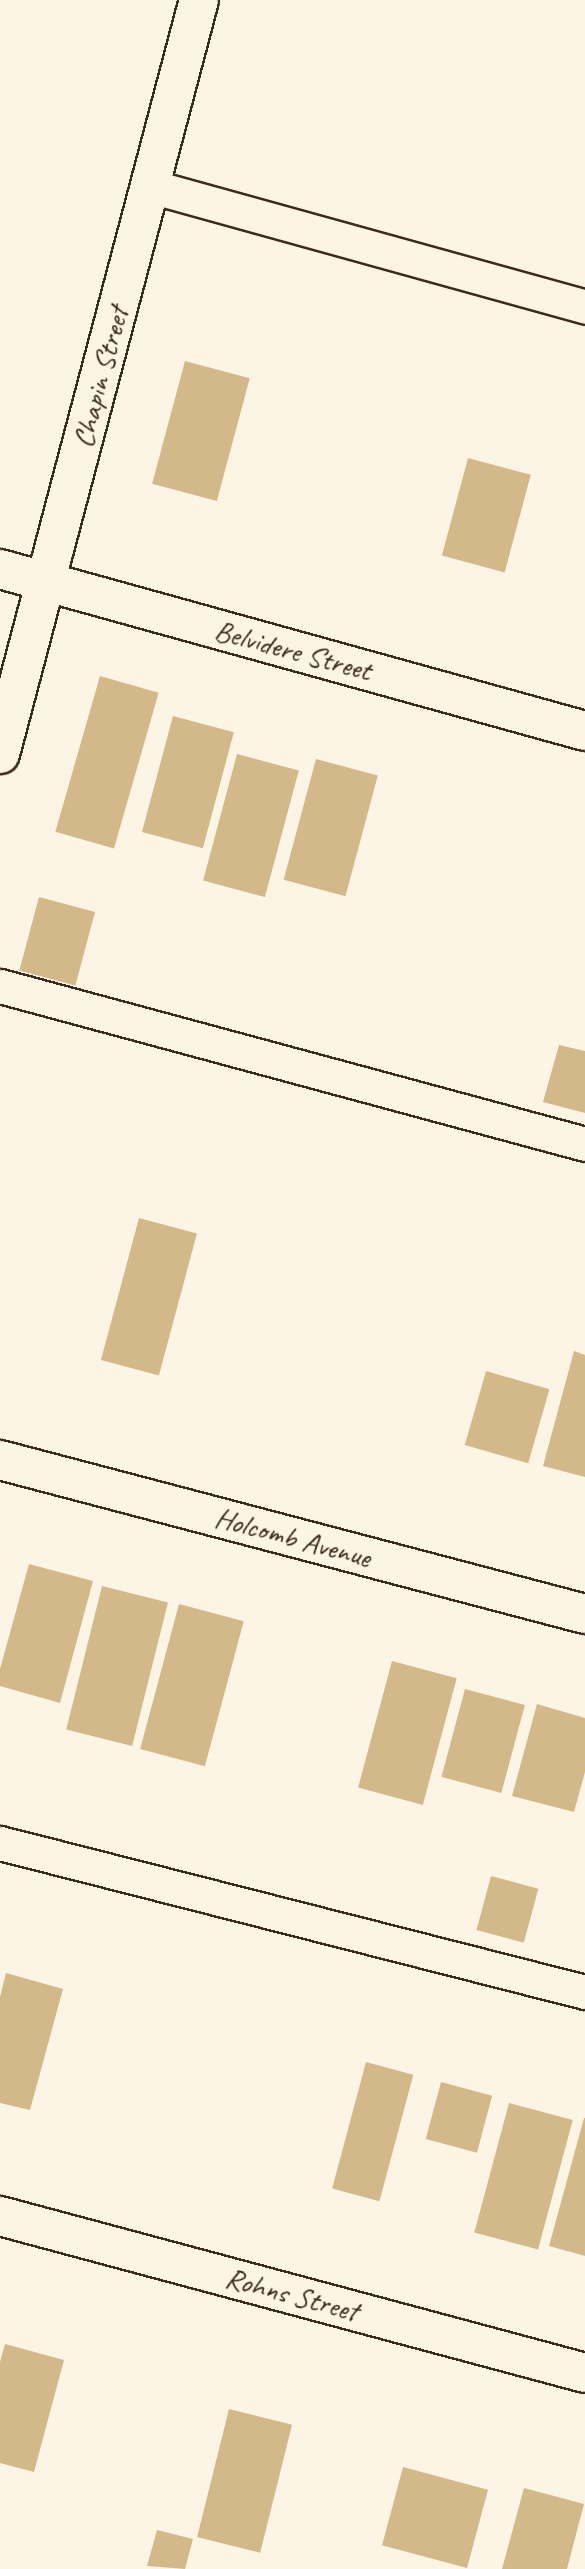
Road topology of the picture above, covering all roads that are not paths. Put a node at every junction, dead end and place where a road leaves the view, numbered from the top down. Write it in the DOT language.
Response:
graph roads {
  1 [pos="199,0"];
  2 [pos="150,186"];
  3 [pos="585,307"];
  4 [pos="0,569"];
  5 [pos="46,582"];
  6 [pos="585,732"];
  7 [pos="0,754"];
  8 [pos="0,986"];
  9 [pos="585,1144"];
  10 [pos="0,1460"];
  11 [pos="585,1614"];
  12 [pos="0,1843"];
  13 [pos="585,1992"];
  14 [pos="0,2216"];
  15 [pos="585,2373"];
  1 -- 2 [label="street, Chapin Street"];
  2 -- 3 [label="lane"];
  2 -- 5 [label="street, Chapin Street"];
  4 -- 5 [label="street, Belvidere Street"];
  5 -- 6 [label="street, Belvidere Street"];
  5 -- 7 [label="street, Chapin Street"];
  8 -- 9 [label="lane"];
  10 -- 11 [label="street, Holcomb Avenue"];
  12 -- 13 [label="lane"];
  14 -- 15 [label="street, Rohns Street"];
}
